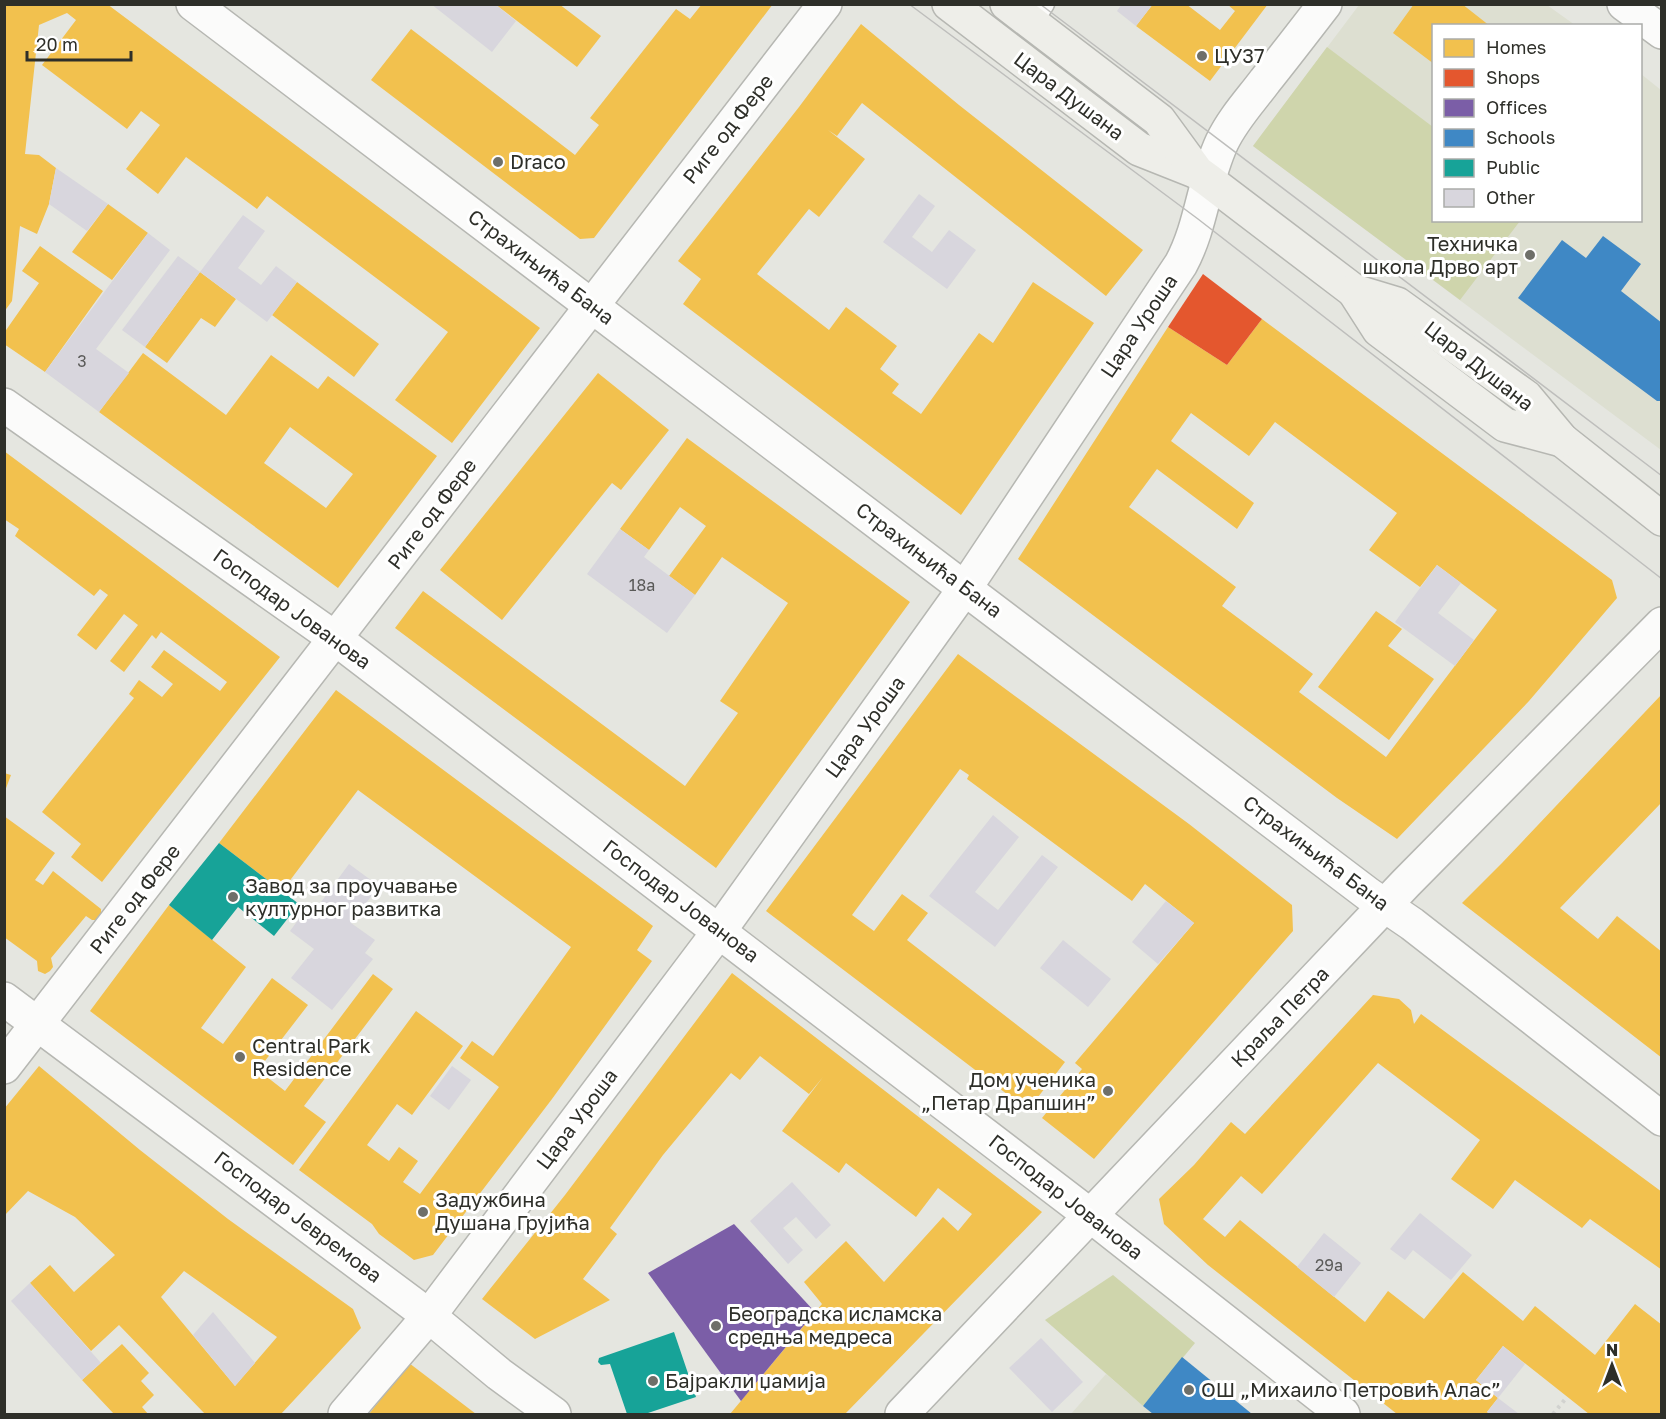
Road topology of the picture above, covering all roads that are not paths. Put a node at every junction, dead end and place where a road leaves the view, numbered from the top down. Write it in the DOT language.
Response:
graph roads {
  1 [pos="193,4"];
  2 [pos="825,4"];
  3 [pos="949,4"];
  4 [pos="1325,4"];
  5 [pos="1624,4"];
  6 [pos="1028,11"];
  7 [pos="1662,32"];
  8 [pos="1202,176"];
  9 [pos="591,305"];
  10 [pos="4,405"];
  11 [pos="1662,519"];
  12 [pos="965,588"];
  13 [pos="1662,624"];
  14 [pos="336,639"];
  15 [pos="1386,905"];
  16 [pos="720,930"];
  17 [pos="4,999"];
  18 [pos="38,1023"];
  19 [pos="4,1066"];
  20 [pos="1662,1119"];
  21 [pos="1091,1216"];
  22 [pos="429,1316"];
  23 [pos="345,1414"];
  24 [pos="554,1414"];
  25 [pos="902,1414"];
  26 [pos="1343,1414"];
  1 -- 9 [label="street, Страхињића Бана"];
  2 -- 9 [label="street, Риге од Фере"];
  3 -- 8 [label="main road, Цара Душана"];
  4 -- 8 [label="street, Цара Уроша"];
  5 -- 7 [label="street"];
  6 -- 8 [label="main road, Цара Душана"];
  8 -- 11 [label="main road, Цара Душана"];
  8 -- 12 [label="street, Цара Уроша"];
  9 -- 12 [label="street, Страхињића Бана"];
  9 -- 14 [label="street, Риге од Фере"];
  10 -- 14 [label="street, Господар Јованова"];
  12 -- 15 [label="street, Страхињића Бана"];
  12 -- 16 [label="street, Цара Уроша"];
  13 -- 15 [label="street, Краља Петра"];
  14 -- 16 [label="street, Господар Јованова"];
  14 -- 18 [label="street, Риге од Фере"];
  15 -- 20 [label="street, Страхињића Бана"];
  15 -- 21 [label="street, Краља Петра"];
  16 -- 21 [label="street, Господар Јованова"];
  16 -- 22 [label="street, Цара Уроша"];
  17 -- 18 [label="street, Господар Јевремова"];
  18 -- 19 [label="street, Риге од Фере"];
  18 -- 22 [label="street, Господар Јевремова"];
  21 -- 25 [label="street, Краља Петра"];
  21 -- 26 [label="street, Господар Јованова"];
  22 -- 23 [label="street, Цара Уроша"];
  22 -- 24 [label="street, Господар Јевремова"];
}
